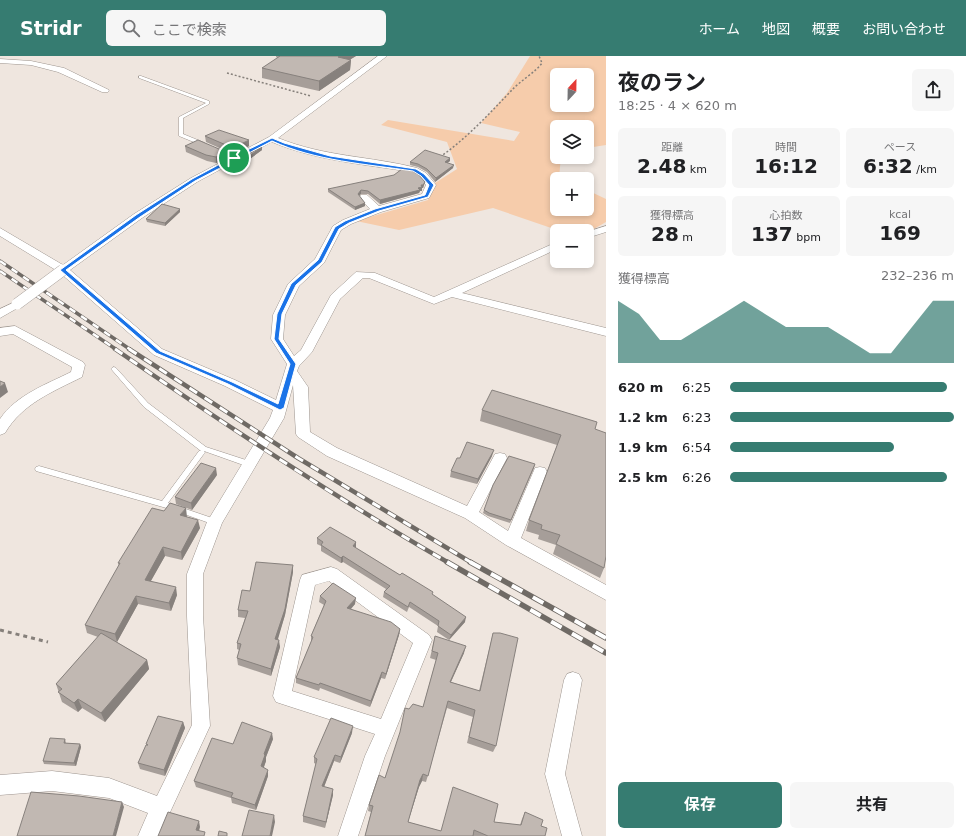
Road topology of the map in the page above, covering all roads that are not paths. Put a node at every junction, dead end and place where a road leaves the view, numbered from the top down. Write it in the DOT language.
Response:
graph roads {
  1 [pos="383,56"];
  2 [pos="0,61"];
  3 [pos="140,76"];
  4 [pos="105,90"];
  5 [pos="272,139"];
  6 [pos="207,146"];
  7 [pos="214,149"];
  8 [pos="234,158"];
  9 [pos="364,197"];
  10 [pos="377,210"];
  11 [pos="606,229"];
  12 [pos="0,231"];
  13 [pos="594,233"];
  14 [pos="550,248"];
  15 [pos="63,270"];
  16 [pos="452,294"];
  17 [pos="0,314"];
  18 [pos="0,332"];
  19 [pos="606,332"];
  20 [pos="292,367"];
  21 [pos="114,369"];
  22 [pos="280,408"];
  23 [pos="0,430"];
  24 [pos="201,453"];
  25 [pos="500,458"];
  26 [pos="249,464"];
  27 [pos="39,469"];
  28 [pos="540,472"];
  29 [pos="163,505"];
  30 [pos="470,514"];
  31 [pos="215,522"];
  32 [pos="512,541"];
  33 [pos="606,593"];
  34 [pos="573,680"];
  35 [pos="386,729"];
  36 [pos="0,785"];
  37 [pos="161,808"];
  38 [pos="148,836"];
  39 [pos="348,836"];
  40 [pos="572,836"];
  1 -- 5 [label="street"];
  2 -- 4 [label="street"];
  3 -- 6 [label="lane"];
  5 -- 8 [label="street"];
  5 -- 10 [label="street"];
  7 -- 8 [label="lane"];
  8 -- 15 [label="street"];
  9 -- 10 [label="street"];
  10 -- 20 [label="street"];
  11 -- 13 [label="street"];
  12 -- 15 [label="street"];
  14 -- 16 [label="street"];
  15 -- 17 [label="street, bridge"];
  15 -- 22 [label="street"];
  16 -- 19 [label="street"];
  16 -- 20 [label="street"];
  18 -- 23 [label="street"];
  20 -- 22 [label="street"];
  20 -- 30 [label="street"];
  21 -- 26 [label="lane"];
  22 -- 26 [label="street"];
  24 -- 29 [label="lane"];
  25 -- 30 [label="street"];
  26 -- 31 [label="street"];
  27 -- 29 [label="lane"];
  28 -- 32 [label="street"];
  29 -- 31 [label="lane"];
  30 -- 32 [label="street"];
  31 -- 37 [label="street"];
  32 -- 33 [label="street"];
  34 -- 40 [label="street"];
  35 -- 35 [label="street"];
  35 -- 39 [label="street"];
  36 -- 37 [label="street"];
  37 -- 38 [label="street"];
}
